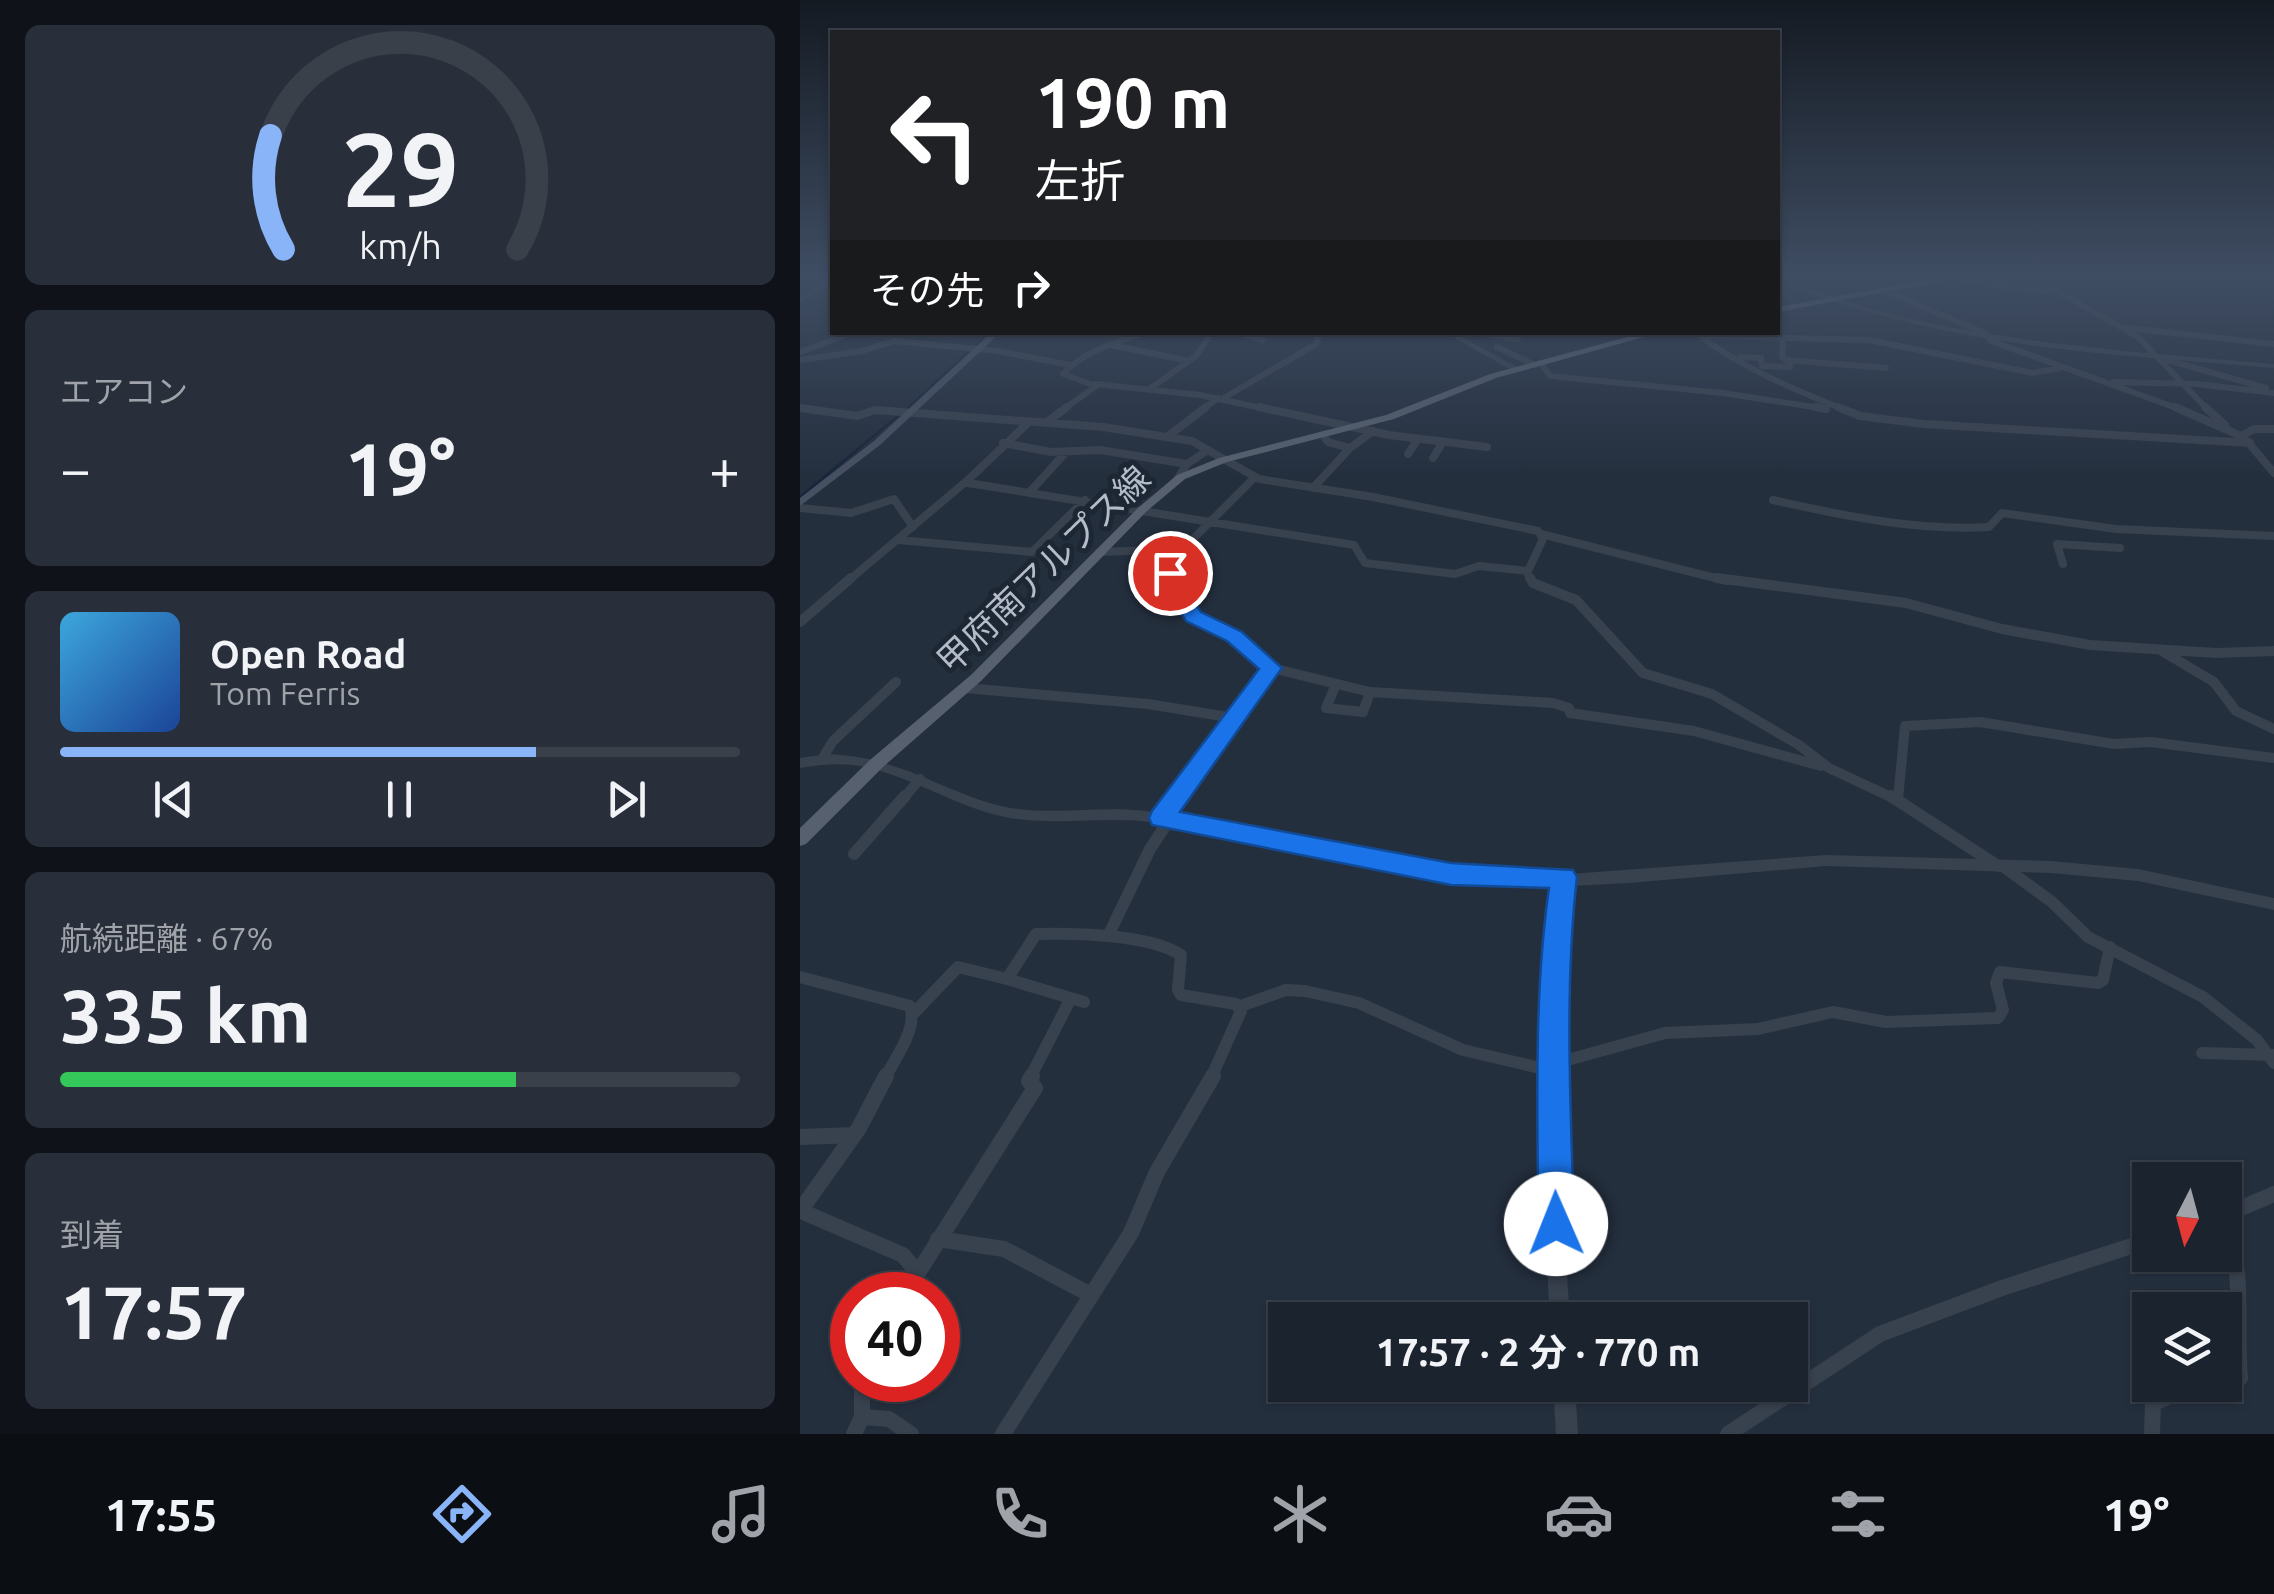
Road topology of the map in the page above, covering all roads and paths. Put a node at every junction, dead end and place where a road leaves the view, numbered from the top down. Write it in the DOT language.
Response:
graph roads {
  1 [pos="827,342"];
  2 [pos="891,342"];
  3 [pos="905,342"];
  4 [pos="986,342"];
  5 [pos="1120,342"];
  6 [pos="1207,342"];
  7 [pos="1317,342"];
  8 [pos="1466,342"];
  9 [pos="1501,342"];
  10 [pos="1621,342"];
  11 [pos="1710,342"];
  12 [pos="1753,342"];
  13 [pos="1783,342"];
  14 [pos="1876,342"];
  15 [pos="2000,342"];
  16 [pos="2029,342"];
  17 [pos="2141,342"];
  18 [pos="1111,345"];
  19 [pos="1497,347"];
  20 [pos="980,348"];
  21 [pos="800,352"];
  22 [pos="1486,354"];
  23 [pos="1732,356"];
  24 [pos="1752,358"];
  25 [pos="2164,358"];
  26 [pos="800,360"];
  27 [pos="1789,360"];
  28 [pos="1188,361"];
  29 [pos="1538,364"];
  30 [pos="1072,365"];
  31 [pos="2274,366"];
  32 [pos="1886,368"];
  33 [pos="2066,369"];
  34 [pos="1516,370"];
  35 [pos="2093,380"];
  36 [pos="1095,384"];
  37 [pos="2184,384"];
  38 [pos="1148,390"];
  39 [pos="2274,391"];
  40 [pos="1220,399"];
  41 [pos="800,408"];
  42 [pos="1838,410"];
  43 [pos="911,412"];
  44 [pos="1030,422"];
  45 [pos="1047,422"];
  46 [pos="1352,427"];
  47 [pos="2274,430"];
  48 [pos="1373,431"];
  49 [pos="1322,435"];
  50 [pos="2240,436"];
  51 [pos="1168,437"];
  52 [pos="1418,439"];
  53 [pos="1443,442"];
  54 [pos="1004,443"];
  55 [pos="2250,443"];
  56 [pos="1487,446"];
  57 [pos="1350,448"];
  58 [pos="1208,450"];
  59 [pos="1066,452"];
  60 [pos="1408,454"];
  61 [pos="1433,458"];
  62 [pos="1224,460"];
  63 [pos="1187,464"];
  64 [pos="2274,473"];
  65 [pos="1255,477"];
  66 [pos="1176,481"];
  67 [pos="968,483"];
  68 [pos="1314,488"];
  69 [pos="1029,493"];
  70 [pos="1085,500"];
  71 [pos="1773,500"];
  72 [pos="800,505"];
  73 [pos="1143,509"];
  74 [pos="1210,522"];
  75 [pos="2092,526"];
  76 [pos="914,527"];
  77 [pos="1541,534"];
  78 [pos="2274,536"];
  79 [pos="899,540"];
  80 [pos="2102,547"];
  81 [pos="2120,548"];
  82 [pos="1183,549"];
  83 [pos="1099,552"];
  84 [pos="2063,564"];
  85 [pos="1528,571"];
  86 [pos="800,622"];
  87 [pos="2162,650"];
  88 [pos="2274,652"];
  89 [pos="1272,668"];
  90 [pos="896,682"];
  91 [pos="1336,684"];
  92 [pos="965,688"];
  93 [pos="1370,692"];
  94 [pos="1234,718"];
  95 [pos="2274,729"];
  96 [pos="2274,758"];
  97 [pos="822,759"];
  98 [pos="800,763"];
  99 [pos="877,763"];
  100 [pos="1829,768"];
  101 [pos="920,779"];
  102 [pos="1898,800"];
  103 [pos="1165,819"];
  104 [pos="800,838"];
  105 [pos="854,854"];
  106 [pos="2001,867"];
  107 [pos="1564,877"];
  108 [pos="2274,904"];
  109 [pos="1108,936"];
  110 [pos="2110,948"];
  111 [pos="800,977"];
  112 [pos="1006,979"];
  113 [pos="1238,1008"];
  114 [pos="913,1014"];
  115 [pos="2202,1054"];
  116 [pos="2272,1058"];
  117 [pos="1553,1068"];
  118 [pos="854,1135"];
  119 [pos="800,1137"];
  120 [pos="2274,1194"];
  121 [pos="2242,1208"];
  122 [pos="801,1211"];
  123 [pos="938,1240"];
  124 [pos="2132,1246"];
  125 [pos="917,1272"];
  126 [pos="2238,1272"];
  127 [pos="1091,1296"];
  128 [pos="1560,1302"];
  129 [pos="1565,1402"];
  130 [pos="858,1425"];
  131 [pos="910,1434"];
  132 [pos="1003,1434"];
  133 [pos="1567,1434"];
  134 [pos="1728,1434"];
  135 [pos="2152,1434"];
  1 -- 21 [label="street"];
  2 -- 26 [label="street"];
  3 -- 20 [label="street"];
  4 -- 20 [label="main road"];
  5 -- 18 [label="street"];
  6 -- 28 [label="street"];
  7 -- 40 [label="street"];
  8 -- 22 [label="street"];
  9 -- 19 [label="street"];
  10 -- 29 [label="main road, 甲府南アルプス線"];
  11 -- 23 [label="street"];
  12 -- 24 [label="street"];
  13 -- 27 [label="street"];
  14 -- 33 [label="street"];
  15 -- 33 [label="street"];
  16 -- 25 [label="street"];
  17 -- 25 [label="street"];
  18 -- 28 [label="street"];
  18 -- 30 [label="street"];
  19 -- 22 [label="street"];
  19 -- 29 [label="street"];
  20 -- 30 [label="street"];
  20 -- 43 [label="main road"];
  22 -- 34 [label="street"];
  23 -- 24 [label="street"];
  23 -- 42 [label="street"];
  24 -- 27 [label="street"];
  25 -- 31 [label="street"];
  25 -- 37 [label="street"];
  25 -- 39 [label="street"];
  27 -- 32 [label="street"];
  28 -- 38 [label="street"];
  29 -- 34 [label="main road, 甲府南アルプス線"];
  29 -- 42 [label="street"];
  30 -- 36 [label="street"];
  33 -- 35 [label="street"];
  34 -- 46 [label="main road, 甲府南アルプス線"];
  35 -- 37 [label="street"];
  35 -- 50 [label="street"];
  36 -- 38 [label="street"];
  36 -- 45 [label="street"];
  37 -- 39 [label="street"];
  37 -- 50 [label="street"];
  38 -- 40 [label="street"];
  40 -- 46 [label="street"];
  40 -- 51 [label="street"];
  41 -- 43 [label="street"];
  42 -- 55 [label="street"];
  43 -- 44 [label="street"];
  43 -- 72 [label="main road"];
  44 -- 45 [label="street"];
  44 -- 54 [label="street"];
  45 -- 51 [label="street"];
  46 -- 48 [label="street"];
  46 -- 49 [label="main road, 甲府南アルプス線"];
  47 -- 50 [label="street"];
  48 -- 52 [label="street"];
  48 -- 57 [label="street"];
  49 -- 57 [label="street"];
  49 -- 62 [label="main road, 甲府南アルプス線"];
  50 -- 55 [label="street"];
  51 -- 58 [label="street"];
  52 -- 53 [label="street"];
  52 -- 60 [label="street"];
  53 -- 56 [label="street"];
  53 -- 61 [label="street"];
  54 -- 59 [label="street"];
  54 -- 67 [label="street"];
  55 -- 64 [label="street"];
  57 -- 68 [label="street"];
  58 -- 62 [label="street"];
  58 -- 63 [label="street"];
  59 -- 63 [label="street"];
  59 -- 69 [label="street"];
  62 -- 65 [label="street"];
  62 -- 66 [label="main road, 甲府南アルプス線"];
  63 -- 66 [label="street"];
  65 -- 68 [label="street"];
  65 -- 74 [label="street"];
  66 -- 73 [label="main road, 甲府南アルプス線"];
  67 -- 69 [label="street"];
  67 -- 76 [label="street"];
  68 -- 77 [label="street"];
  69 -- 70 [label="street"];
  70 -- 73 [label="street"];
  70 -- 79 [label="street"];
  71 -- 75 [label="street"];
  72 -- 76 [label="street"];
  73 -- 74 [label="street"];
  73 -- 83 [label="main road, 甲府南アルプス線"];
  74 -- 82 [label="street"];
  74 -- 85 [label="street"];
  75 -- 78 [label="street"];
  75 -- 80 [label="street"];
  76 -- 79 [label="street"];
  77 -- 85 [label="street"];
  77 -- 87 [label="street"];
  79 -- 86 [label="street"];
  80 -- 81 [label="street"];
  80 -- 84 [label="street"];
  82 -- 83 [label="street"];
  82 -- 89 [label="street"];
  83 -- 92 [label="main road, 甲府南アルプス線"];
  85 -- 100 [label="street"];
  87 -- 88 [label="street"];
  87 -- 95 [label="street"];
  89 -- 91 [label="street"];
  89 -- 94 [label="street"];
  90 -- 97 [label="street"];
  91 -- 93 [label="street"];
  91 -- 93 [label="street"];
  92 -- 94 [label="street"];
  92 -- 99 [label="main road, 甲府南アルプス線"];
  93 -- 100 [label="street"];
  94 -- 103 [label="street"];
  96 -- 102 [label="street"];
  97 -- 98 [label="street"];
  97 -- 99 [label="street"];
  99 -- 101 [label="street"];
  99 -- 104 [label="main road, 甲府南アルプス線"];
  100 -- 102 [label="street"];
  101 -- 103 [label="street"];
  101 -- 105 [label="street"];
  102 -- 106 [label="street"];
  103 -- 107 [label="street"];
  103 -- 109 [label="street"];
  106 -- 107 [label="street"];
  106 -- 108 [label="street"];
  106 -- 110 [label="street"];
  107 -- 117 [label="street"];
  109 -- 112 [label="street"];
  109 -- 113 [label="street"];
  110 -- 116 [label="street"];
  110 -- 117 [label="street"];
  111 -- 114 [label="street"];
  112 -- 114 [label="street"];
  112 -- 123 [label="street"];
  113 -- 117 [label="street"];
  113 -- 127 [label="street"];
  114 -- 118 [label="street"];
  115 -- 116 [label="street"];
  117 -- 128 [label="street"];
  118 -- 119 [label="street"];
  118 -- 122 [label="street"];
  120 -- 121 [label="street"];
  122 -- 125 [label="street"];
  123 -- 125 [label="street"];
  123 -- 127 [label="street"];
  124 -- 134 [label="street"];
  126 -- 135 [label="street"];
  127 -- 132 [label="street"];
  129 -- 133 [label="street"];
  130 -- 131 [label="street"];
}
